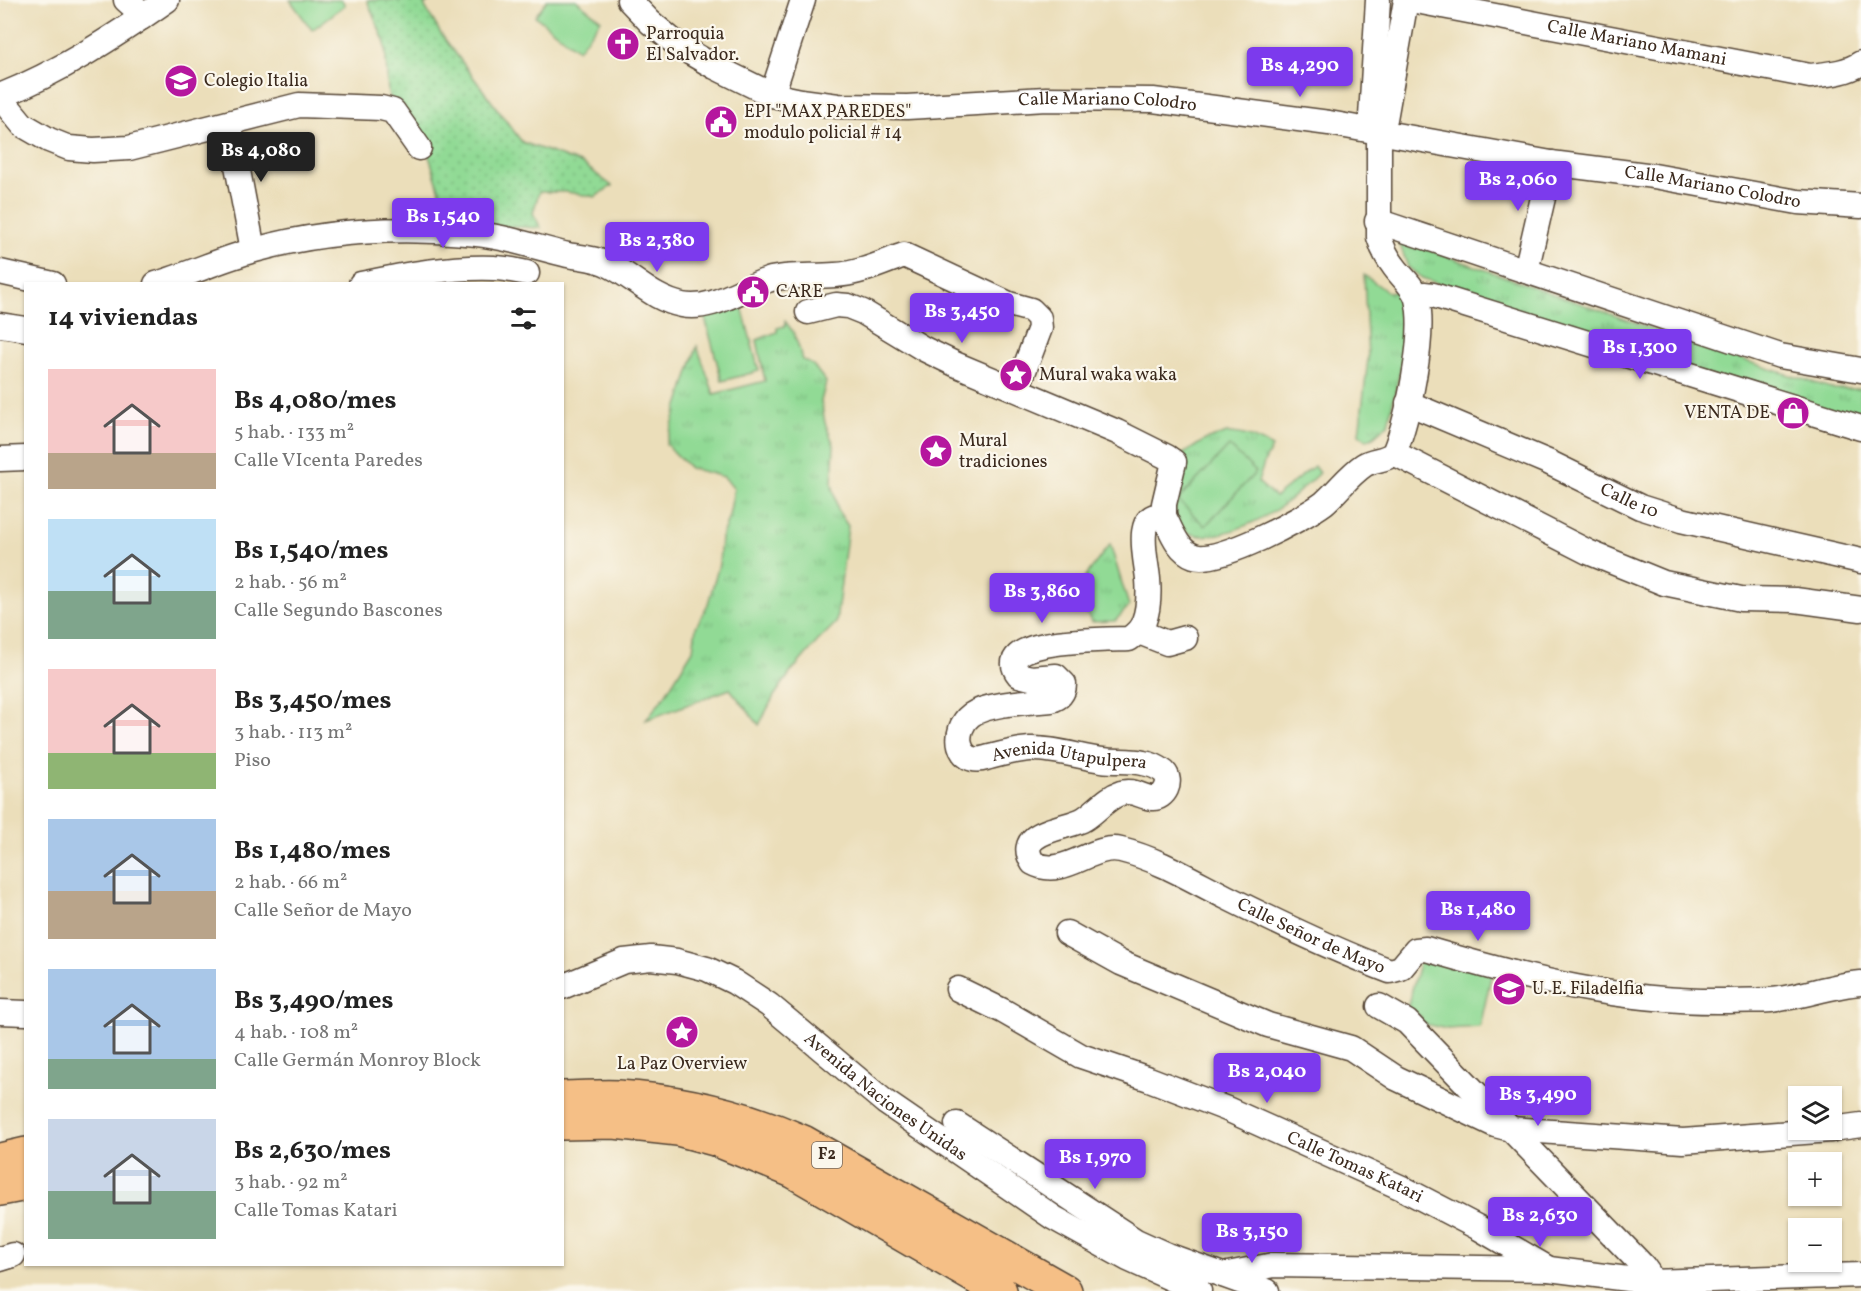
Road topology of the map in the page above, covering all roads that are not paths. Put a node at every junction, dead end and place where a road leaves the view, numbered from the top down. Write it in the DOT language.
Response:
graph roads {
  1 [pos="166,0"];
  2 [pos="629,0"];
  3 [pos="803,0"];
  4 [pos="1377,0"];
  5 [pos="1406,0"];
  6 [pos="1411,0"];
  7 [pos="134,9"];
  8 [pos="1861,63"];
  9 [pos="1,95"];
  10 [pos="772,95"];
  11 [pos="229,123"];
  12 [pos="1379,133"];
  13 [pos="419,148"];
  14 [pos="1551,163"];
  15 [pos="1861,206"];
  16 [pos="1377,221"];
  17 [pos="253,250"];
  18 [pos="1526,271"];
  19 [pos="0,272"];
  20 [pos="527,273"];
  21 [pos="44,282"];
  22 [pos="162,282"];
  23 [pos="370,282"];
  24 [pos="1417,297"];
  25 [pos="808,312"];
  26 [pos="0,326"];
  27 [pos="24,329"];
  28 [pos="1861,370"];
  29 [pos="1017,389"];
  30 [pos="1408,403"];
  31 [pos="1861,428"];
  32 [pos="1394,453"];
  33 [pos="24,458"];
  34 [pos="0,459"];
  35 [pos="1164,516"];
  36 [pos="1861,561"];
  37 [pos="1861,609"];
  38 [pos="1138,632"];
  39 [pos="1185,638"];
  40 [pos="1119,849"];
  41 [pos="1067,933"];
  42 [pos="1861,983"];
  43 [pos="564,986"];
  44 [pos="958,988"];
  45 [pos="1379,1006"];
  46 [pos="0,1012"];
  47 [pos="24,1013"];
  48 [pos="564,1098"];
  49 [pos="564,1124"];
  50 [pos="957,1124"];
  51 [pos="1861,1125"];
  52 [pos="1842,1128"];
  53 [pos="1511,1129"];
  54 [pos="1788,1133"];
  55 [pos="24,1154"];
  56 [pos="0,1160"];
  57 [pos="24,1184"];
  58 [pos="0,1190"];
  59 [pos="1550,1269"];
  60 [pos="1223,1275"];
  61 [pos="1861,1275"];
  62 [pos="1651,1282"];
  63 [pos="1000,1291"];
  64 [pos="1065,1291"];
  65 [pos="1199,1291"];
  66 [pos="1267,1291"];
  1 -- 7 [label="street"];
  2 -- 10 [label="street, Calle Mariano Colodro"];
  3 -- 10 [label="street"];
  4 -- 12 [label="street"];
  5 -- 12 [label="street"];
  6 -- 8 [label="street, Calle Mariano Mamani"];
  7 -- 9 [label="street"];
  9 -- 11 [label="street"];
  10 -- 12 [label="street, Calle Mariano Colodro"];
  11 -- 13 [label="street"];
  11 -- 17 [label="street"];
  12 -- 14 [label="street, Calle Mariano Colodro"];
  12 -- 16 [label="street"];
  14 -- 15 [label="street, Calle Mariano Colodro"];
  14 -- 18 [label="street"];
  16 -- 18 [label="street"];
  16 -- 24 [label="street"];
  17 -- 22 [label="street"];
  17 -- 29 [label="street"];
  18 -- 28 [label="street"];
  19 -- 21 [label="street"];
  20 -- 23 [label="street"];
  24 -- 30 [label="street"];
  24 -- 31 [label="street"];
  25 -- 29 [label="street"];
  26 -- 27 [label="street"];
  29 -- 35 [label="street"];
  30 -- 32 [label="street"];
  30 -- 36 [label="street, Calle 10"];
  32 -- 35 [label="street"];
  32 -- 37 [label="street"];
  33 -- 34 [label="street"];
  35 -- 38 [label="street"];
  38 -- 39 [label="street"];
  38 -- 40 [label="street, Avenida Utapulpera"];
  40 -- 42 [label="street, Calle Señor de Mayo"];
  41 -- 53 [label="street"];
  43 -- 65 [label="street, Avenida Naciones Unidas"];
  44 -- 59 [label="street, Calle Tomas Katari"];
  45 -- 53 [label="street"];
  46 -- 47 [label="street"];
  48 -- 64 [label="highway, F2"];
  49 -- 63 [label="highway, F2"];
  50 -- 60 [label="street"];
  51 -- 52 [label="street"];
  53 -- 54 [label="street"];
  53 -- 62 [label="street"];
  55 -- 56 [label="highway"];
  57 -- 58 [label="highway"];
  59 -- 60 [label="street"];
  59 -- 62 [label="street"];
  60 -- 66 [label="street"];
  61 -- 62 [label="street"];
}
